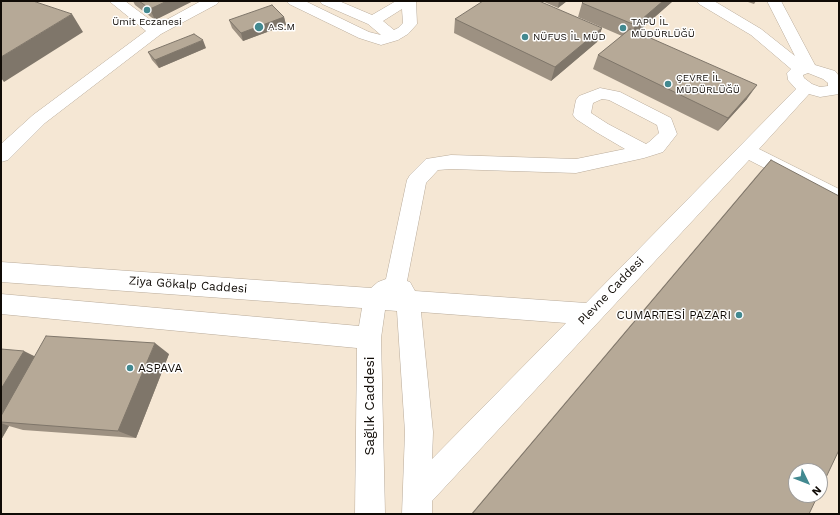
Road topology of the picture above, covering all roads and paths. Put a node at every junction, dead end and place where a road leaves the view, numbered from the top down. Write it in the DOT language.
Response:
graph roads {
  1 [pos="116,1"];
  2 [pos="212,1"];
  3 [pos="294,1"];
  4 [pos="327,1"];
  5 [pos="408,1"];
  6 [pos="704,1"];
  7 [pos="774,1"];
  8 [pos="373,20"];
  9 [pos="156,31"];
  10 [pos="393,37"];
  11 [pos="809,79"];
  12 [pos="837,82"];
  13 [pos="839,103"];
  14 [pos="746,150"];
  15 [pos="644,151"];
  16 [pos="1,155"];
  17 [pos="839,198"];
  18 [pos="1,272"];
  19 [pos="402,290"];
  20 [pos="375,299"];
  21 [pos="1,304"];
  22 [pos="590,314"];
  23 [pos="369,338"];
  24 [pos="417,505"];
  25 [pos="370,514"];
  1 -- 9 [label="street"];
  2 -- 9 [label="street"];
  3 -- 10 [label="street"];
  4 -- 8 [label="street"];
  5 -- 8 [label="street"];
  5 -- 10 [label="street"];
  6 -- 11 [label="street"];
  7 -- 11 [label="street"];
  8 -- 10 [label="street"];
  9 -- 16 [label="street"];
  11 -- 12 [label="street"];
  11 -- 12 [label="street"];
  11 -- 13 [label="street"];
  11 -- 14 [label="street, Plevne Caddesi"];
  14 -- 17 [label="street"];
  14 -- 22 [label="street, Plevne Caddesi"];
  15 -- 19 [label="street"];
  18 -- 20 [label="street, Ziya Gökalp Caddesi"];
  19 -- 20 [label="street"];
  19 -- 22 [label="street"];
  19 -- 24 [label="street"];
  20 -- 23 [label="street, Sağlık Caddesi"];
  21 -- 23 [label="street"];
  22 -- 24 [label="street, Plevne Caddesi"];
  23 -- 25 [label="street, Sağlık Caddesi"];
}
